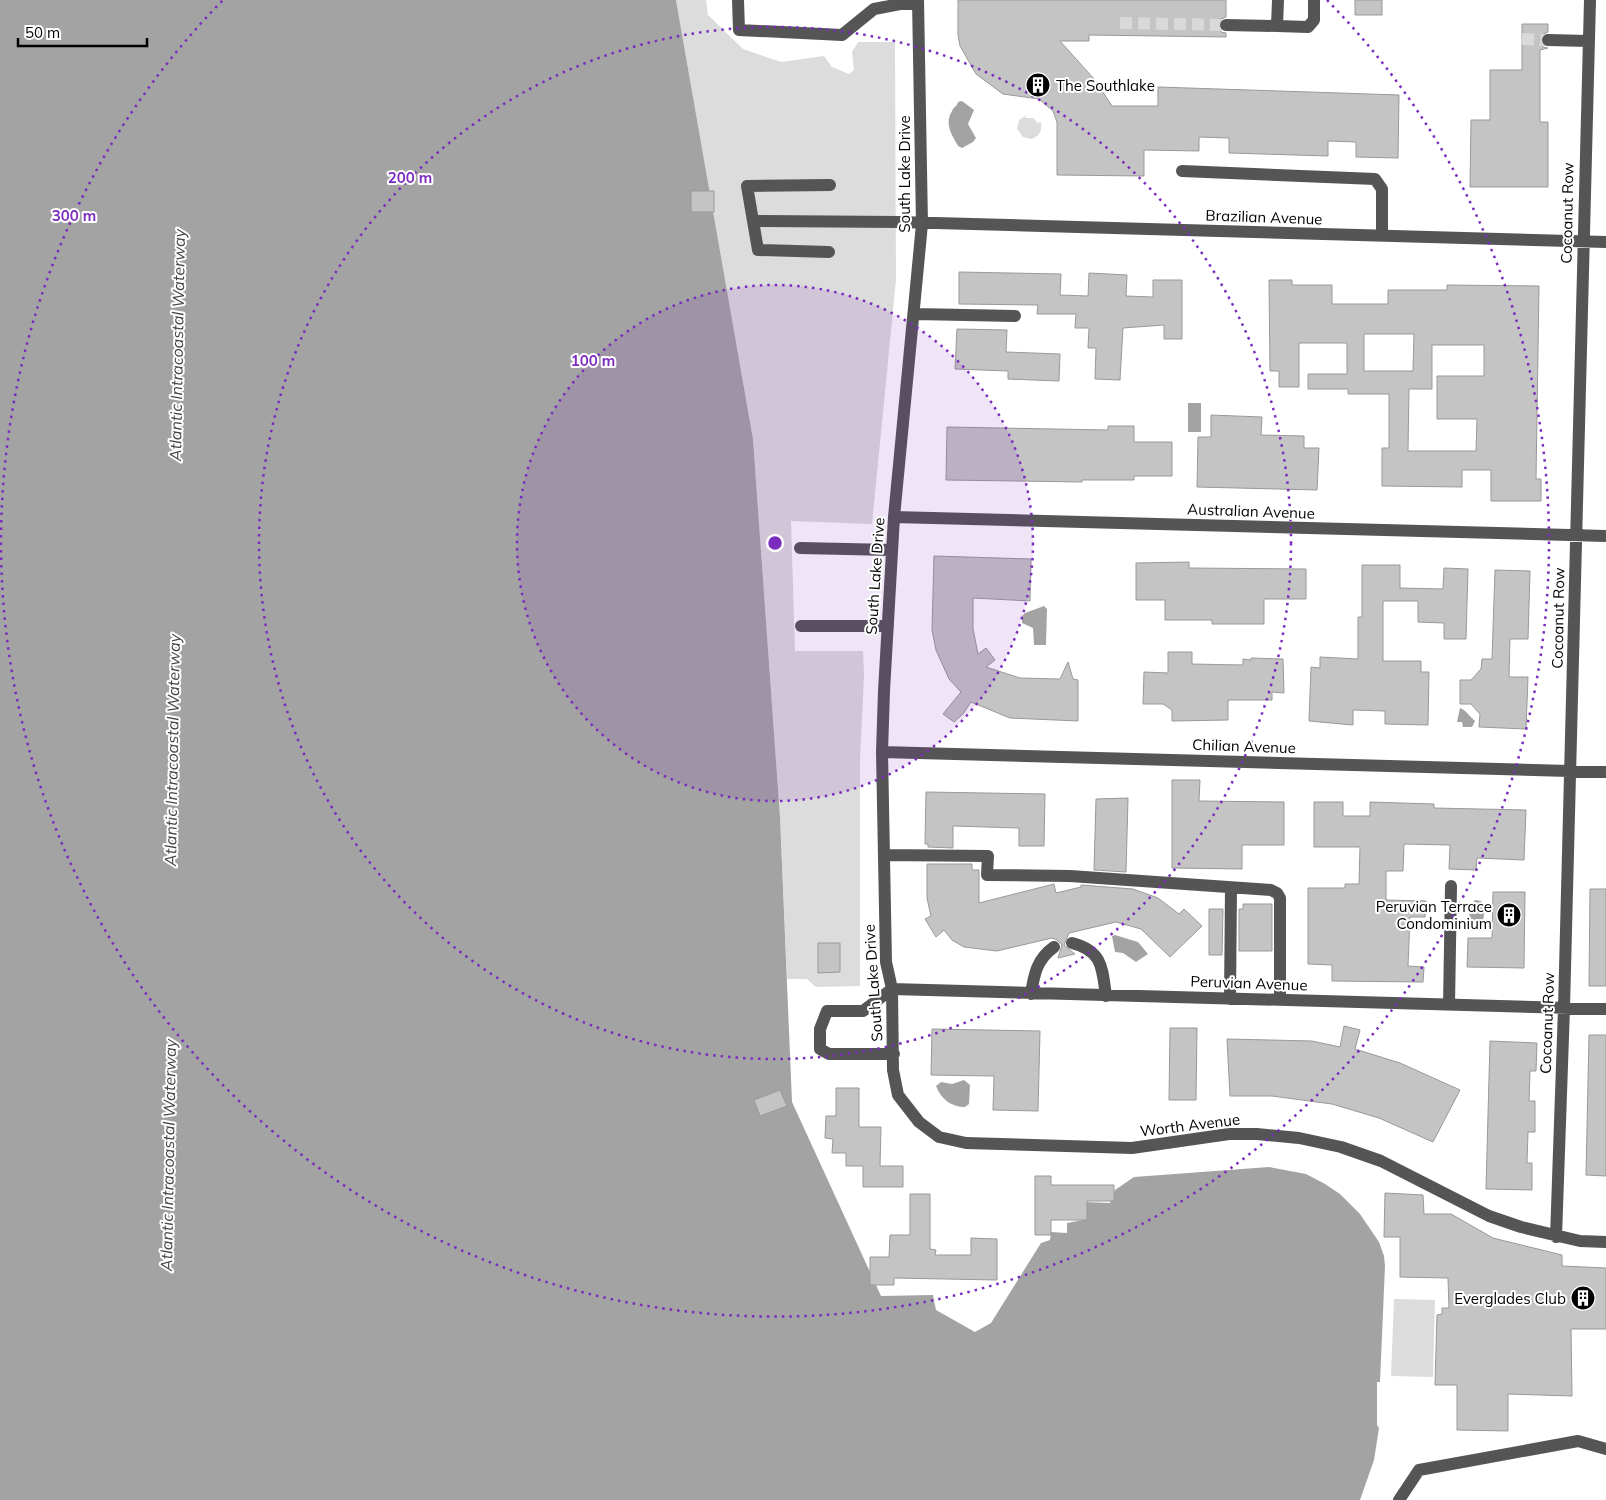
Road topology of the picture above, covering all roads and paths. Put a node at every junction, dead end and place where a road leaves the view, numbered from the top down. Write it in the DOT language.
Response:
graph roads {
  1 [pos="738,0"];
  2 [pos="1278,0"];
  3 [pos="1314,0"];
  4 [pos="1590,0"];
  5 [pos="918,2"];
  6 [pos="1226,25"];
  7 [pos="1277,26"];
  8 [pos="1548,40"];
  9 [pos="1588,41"];
  10 [pos="1182,171"];
  11 [pos="830,185"];
  12 [pos="753,221"];
  13 [pos="922,224"];
  14 [pos="1382,236"];
  15 [pos="1583,241"];
  16 [pos="1606,242"];
  17 [pos="829,252"];
  18 [pos="915,314"];
  19 [pos="1015,316"];
  20 [pos="894,517"];
  21 [pos="1577,536"];
  22 [pos="1606,536"];
  23 [pos="800,548"];
  24 [pos="892,550"];
  25 [pos="801,626"];
  26 [pos="888,626"];
  27 [pos="882,752"];
  28 [pos="1570,772"];
  29 [pos="1606,772"];
  30 [pos="884,855"];
  31 [pos="1451,886"];
  32 [pos="1231,888"];
  33 [pos="1072,943"];
  34 [pos="1054,947"];
  35 [pos="892,989"];
  36 [pos="1031,994"];
  37 [pos="1106,996"];
  38 [pos="1230,999"];
  39 [pos="1280,1000"];
  40 [pos="1448,1005"];
  41 [pos="1564,1008"];
  42 [pos="1606,1009"];
  43 [pos="894,1054"];
  44 [pos="939,1137"];
  45 [pos="1556,1236"];
  46 [pos="1606,1242"];
  47 [pos="1606,1449"];
  48 [pos="1399,1500"];
  1 -- 5 [label="street"];
  2 -- 7 [label="street"];
  3 -- 7 [label="street"];
  4 -- 9 [label="street, Cocoanut Row"];
  5 -- 13 [label="street, South Lake Drive"];
  6 -- 7 [label="street"];
  8 -- 9 [label="street"];
  9 -- 15 [label="street, Cocoanut Row"];
  10 -- 14 [label="street"];
  11 -- 12 [label="street"];
  12 -- 13 [label="street, Brazilian Avenue"];
  12 -- 17 [label="street"];
  13 -- 14 [label="street, Brazilian Avenue"];
  13 -- 18 [label="street, South Lake Drive"];
  14 -- 15 [label="street, Brazilian Avenue"];
  15 -- 16 [label="street, Brazilian Avenue"];
  15 -- 21 [label="street, Cocoanut Row"];
  18 -- 19 [label="street"];
  18 -- 20 [label="street, South Lake Drive"];
  20 -- 21 [label="street, Australian Avenue"];
  20 -- 24 [label="street, South Lake Drive"];
  21 -- 22 [label="street, Australian Avenue"];
  21 -- 28 [label="street, Cocoanut Row"];
  23 -- 24 [label="street"];
  24 -- 26 [label="street, South Lake Drive"];
  25 -- 26 [label="street"];
  26 -- 27 [label="street, South Lake Drive"];
  27 -- 28 [label="street, Chilian Avenue"];
  27 -- 30 [label="street, South Lake Drive"];
  28 -- 29 [label="street, Chilian Avenue"];
  28 -- 41 [label="street, Cocoanut Row"];
  30 -- 32 [label="street"];
  30 -- 35 [label="street, South Lake Drive"];
  31 -- 40 [label="street"];
  32 -- 38 [label="street"];
  32 -- 39 [label="street"];
  33 -- 37 [label="street"];
  34 -- 36 [label="street"];
  35 -- 36 [label="street, Peruvian Avenue"];
  35 -- 43 [label="street, South Lake Drive"];
  35 -- 43 [label="street"];
  36 -- 37 [label="street, Peruvian Avenue"];
  37 -- 38 [label="street, Peruvian Avenue"];
  38 -- 39 [label="street, Peruvian Avenue"];
  39 -- 40 [label="street, Peruvian Avenue"];
  40 -- 41 [label="street, Peruvian Avenue"];
  41 -- 42 [label="street, Peruvian Avenue"];
  41 -- 45 [label="street, Cocoanut Row"];
  43 -- 44 [label="street, South Lake Drive"];
  44 -- 45 [label="street, Worth Avenue"];
  45 -- 46 [label="street, Worth Avenue"];
  47 -- 48 [label="street"];
}
